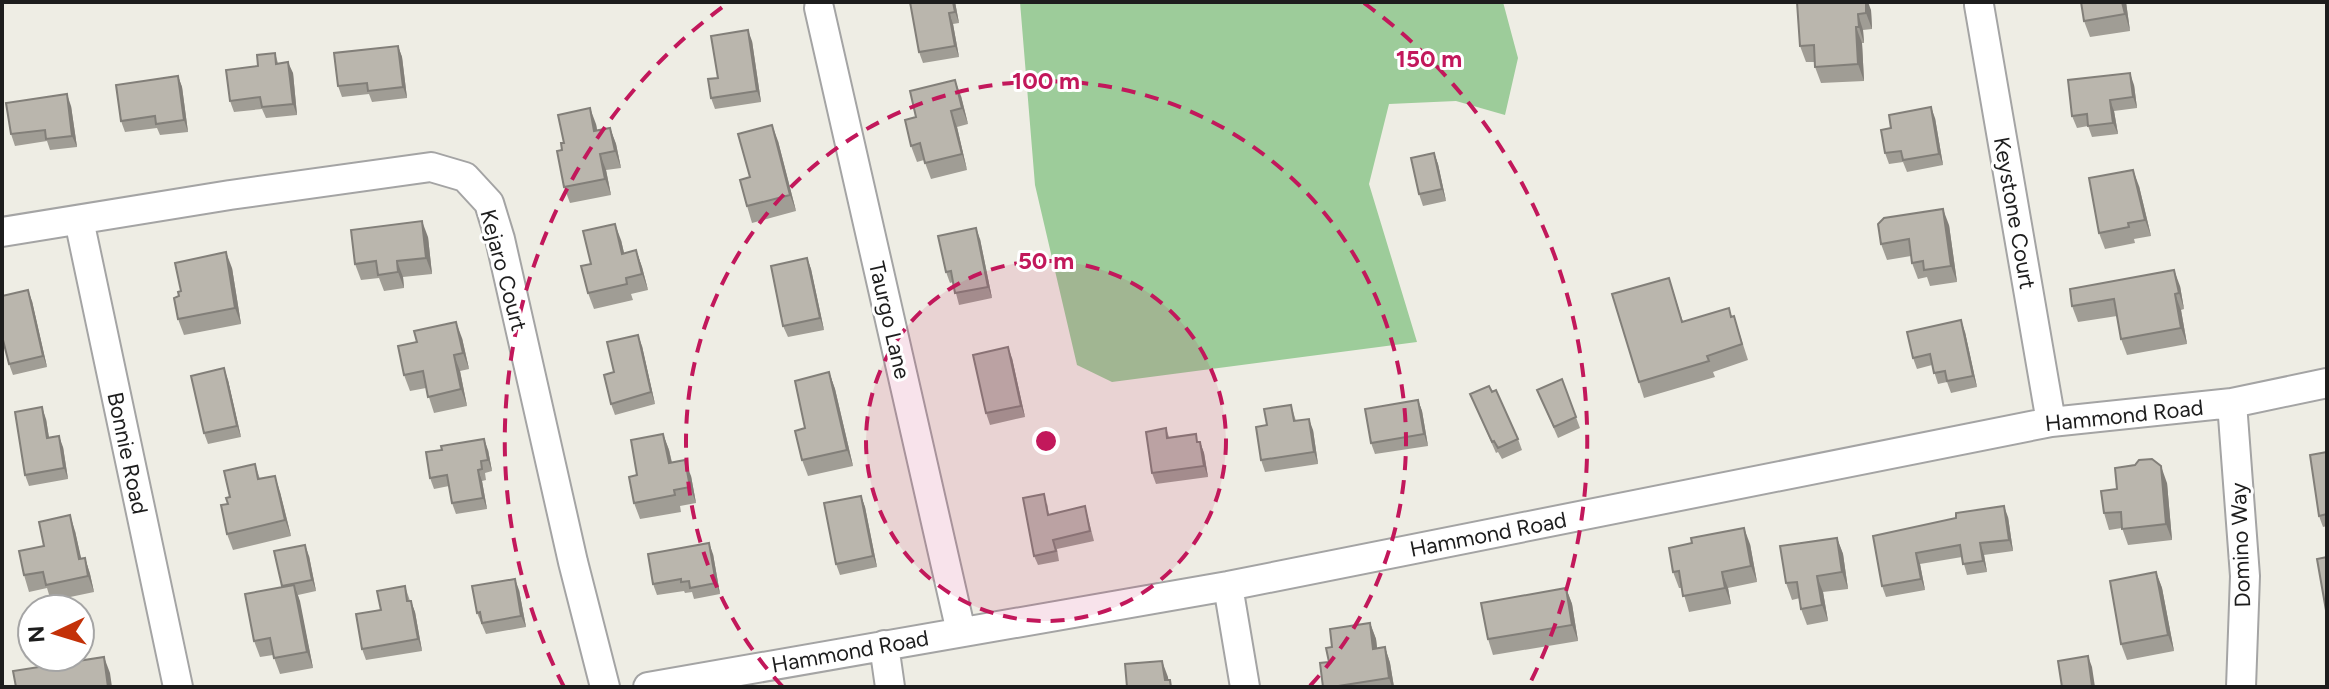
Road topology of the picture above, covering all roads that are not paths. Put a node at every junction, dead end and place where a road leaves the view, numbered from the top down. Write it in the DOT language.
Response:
graph roads {
  1 [pos="1979,5"];
  2 [pos="819,8"];
  3 [pos="79,220"];
  4 [pos="2,232"];
  5 [pos="2327,383"];
  6 [pos="2232,403"];
  7 [pos="2051,422"];
  8 [pos="1228,586"];
  9 [pos="961,632"];
  10 [pos="884,645"];
  11 [pos="178,687"];
  12 [pos="605,687"];
  13 [pos="648,687"];
  14 [pos="890,687"];
  15 [pos="1245,687"];
  16 [pos="2241,687"];
  1 -- 7 [label="street, Keystone Court"];
  2 -- 9 [label="street, Taurgo Lane"];
  3 -- 4 [label="street, Kejaro Court"];
  3 -- 11 [label="street, Bonnie Road"];
  3 -- 12 [label="street, Kejaro Court"];
  5 -- 6 [label="street, Hammond Road"];
  6 -- 7 [label="street, Hammond Road"];
  6 -- 16 [label="street, Domino Way"];
  7 -- 8 [label="street, Hammond Road"];
  8 -- 9 [label="street, Hammond Road"];
  8 -- 15 [label="street"];
  9 -- 10 [label="street, Hammond Road"];
  10 -- 13 [label="street, Hammond Road"];
  10 -- 14 [label="street"];
}
